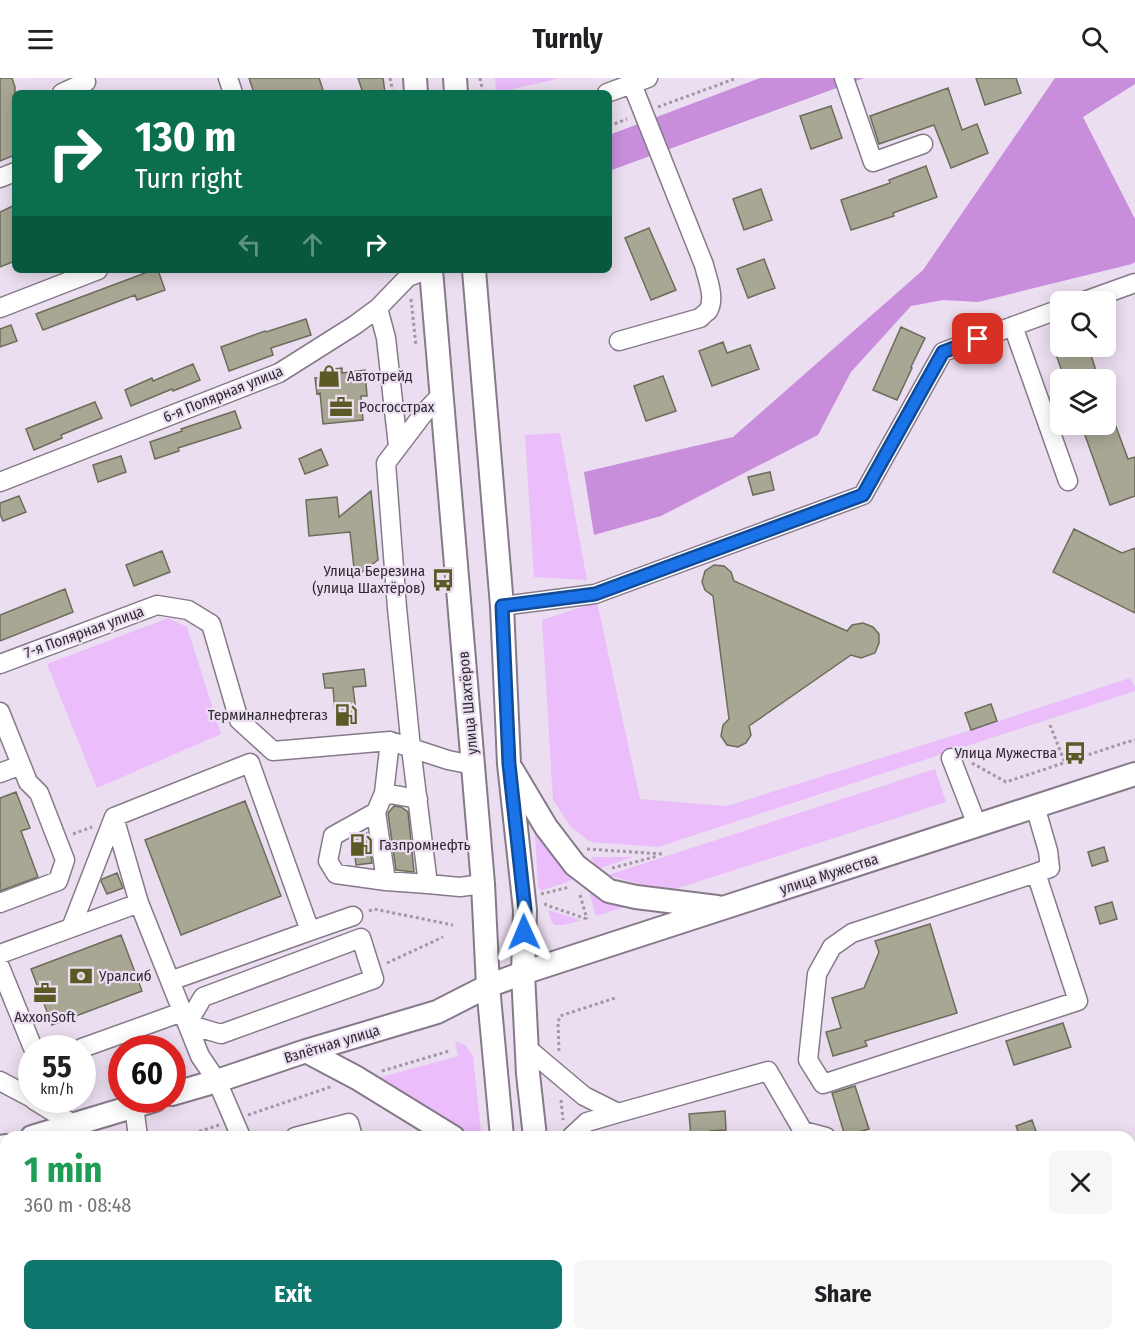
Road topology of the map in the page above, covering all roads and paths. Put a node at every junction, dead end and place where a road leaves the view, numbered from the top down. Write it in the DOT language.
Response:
graph roads {
  1 [pos="737,78"];
  2 [pos="844,78"];
  3 [pos="640,81"];
  4 [pos="86,82"];
  5 [pos="69,90"];
  6 [pos="612,91"];
  7 [pos="644,113"];
  8 [pos="612,125"];
  9 [pos="923,144"];
  10 [pos="90,273"];
  11 [pos="417,273"];
  12 [pos="431,273"];
  13 [pos="474,273"];
  14 [pos="1135,283"];
  15 [pos="1113,291"];
  16 [pos="0,308"];
  17 [pos="378,308"];
  18 [pos="1050,313"];
  19 [pos="1012,326"];
  20 [pos="619,341"];
  21 [pos="417,356"];
  22 [pos="442,394"];
  23 [pos="399,446"];
  24 [pos="1068,481"];
  25 [pos="0,482"];
  26 [pos="502,606"];
  27 [pos="0,663"];
  28 [pos="0,712"];
  29 [pos="1050,725"];
  30 [pos="1135,740"];
  31 [pos="390,741"];
  32 [pos="411,748"];
  33 [pos="273,751"];
  34 [pos="959,759"];
  35 [pos="250,763"];
  36 [pos="1065,763"];
  37 [pos="509,764"];
  38 [pos="21,765"];
  39 [pos="473,765"];
  40 [pos="0,773"];
  41 [pos="1134,776"];
  42 [pos="384,793"];
  43 [pos="418,799"];
  44 [pos="1035,806"];
  45 [pos="376,812"];
  46 [pos="114,817"];
  47 [pos="977,825"];
  48 [pos="587,849"];
  49 [pos="610,868"];
  50 [pos="1036,873"];
  51 [pos="386,881"];
  52 [pos="428,884"];
  53 [pos="483,884"];
  54 [pos="0,903"];
  55 [pos="139,903"];
  56 [pos="546,904"];
  57 [pos="725,908"];
  58 [pos="353,916"];
  59 [pos="453,925"];
  60 [pos="70,928"];
  61 [pos="310,931"];
  62 [pos="443,937"];
  63 [pos="0,954"];
  64 [pos="0,967"];
  65 [pos="371,970"];
  66 [pos="523,973"];
  67 [pos="170,981"];
  68 [pos="488,986"];
  69 [pos="615,998"];
  70 [pos="185,1018"];
  71 [pos="28,1035"];
  72 [pos="96,1044"];
  73 [pos="527,1048"];
  74 [pos="306,1051"];
  75 [pos="449,1051"];
  76 [pos="559,1076"];
  77 [pos="357,1078"];
  78 [pos="217,1081"];
  79 [pos="0,1082"];
  80 [pos="186,1090"];
  81 [pos="18,1091"];
  82 [pos="55,1113"];
  83 [pos="110,1113"];
  84 [pos="143,1113"];
  85 [pos="618,1113"];
  86 [pos="72,1124"];
  87 [pos="237,1129"];
  88 [pos="50,1131"];
  89 [pos="139,1131"];
  90 [pos="318,1131"];
  91 [pos="351,1131"];
  92 [pos="443,1131"];
  93 [pos="501,1131"];
  94 [pos="534,1131"];
  95 [pos="568,1131"];
  96 [pos="570,1131"];
  97 [pos="803,1131"];
  1 -- 7 [label="path"];
  2 -- 9 [label="street"];
  3 -- 6 [label="street"];
  3 -- 7 [label="street"];
  4 -- 5 [label="street"];
  7 -- 8 [label="path"];
  7 -- 20 [label="street"];
  10 -- 16 [label="street"];
  11 -- 17 [label="street, 6-я Полярная улица"];
  11 -- 21 [label="path"];
  12 -- 22 [label="main road, улица Шахтёров"];
  13 -- 26 [label="main road"];
  14 -- 15 [label="street"];
  17 -- 23 [label="street"];
  17 -- 25 [label="street, 6-я Полярная улица"];
  18 -- 19 [label="street"];
  19 -- 24 [label="street"];
  19 -- 26 [label="street"];
  22 -- 23 [label="street"];
  22 -- 39 [label="main road, улица Шахтёров"];
  23 -- 32 [label="street"];
  26 -- 37 [label="main road"];
  27 -- 33 [label="street, 7-я Полярная улица"];
  28 -- 38 [label="street"];
  29 -- 36 [label="path"];
  30 -- 36 [label="path"];
  31 -- 32 [label="street"];
  31 -- 33 [label="street"];
  31 -- 42 [label="street"];
  32 -- 39 [label="street"];
  32 -- 43 [label="street"];
  33 -- 35 [label="street"];
  34 -- 36 [label="path"];
  34 -- 47 [label="street"];
  35 -- 46 [label="street"];
  35 -- 61 [label="street"];
  37 -- 57 [label="main road"];
  37 -- 66 [label="main road"];
  38 -- 40 [label="street"];
  38 -- 54 [label="street"];
  39 -- 53 [label="main road, улица Шахтёров"];
  41 -- 44 [label="main road, улица Мужества"];
  42 -- 43 [label="street"];
  42 -- 45 [label="street"];
  43 -- 52 [label="street"];
  44 -- 47 [label="main road, улица Мужества"];
  44 -- 50 [label="street"];
  45 -- 51 [label="street"];
  45 -- 51 [label="street"];
  46 -- 55 [label="street"];
  46 -- 60 [label="street"];
  47 -- 57 [label="main road, улица Мужества"];
  48 -- 49 [label="path"];
  50 -- 50 [label="street"];
  51 -- 52 [label="street"];
  52 -- 53 [label="street"];
  53 -- 68 [label="main road, улица Шахтёров"];
  55 -- 60 [label="street"];
  55 -- 67 [label="street"];
  56 -- 56 [label="path"];
  57 -- 66 [label="main road, улица Мужества"];
  58 -- 59 [label="path"];
  58 -- 61 [label="street"];
  60 -- 63 [label="street"];
  61 -- 67 [label="street"];
  62 -- 65 [label="path"];
  64 -- 71 [label="street"];
  65 -- 70 [label="street"];
  65 -- 70 [label="street"];
  66 -- 68 [label="main road, Взлётная улица"];
  66 -- 73 [label="main road"];
  67 -- 70 [label="street"];
  68 -- 74 [label="main road, Взлётная улица"];
  68 -- 93 [label="main road, улица Шахтёров"];
  69 -- 76 [label="path"];
  70 -- 72 [label="street"];
  70 -- 78 [label="street"];
  73 -- 76 [label="street"];
  73 -- 94 [label="main road"];
  74 -- 77 [label="main road"];
  74 -- 78 [label="main road, Взлётная улица"];
  75 -- 77 [label="path"];
  76 -- 85 [label="street"];
  76 -- 95 [label="path"];
  77 -- 87 [label="path"];
  77 -- 92 [label="main road"];
  78 -- 80 [label="main road, Взлётная улица"];
  78 -- 87 [label="street"];
  79 -- 81 [label="street"];
  82 -- 86 [label="street"];
  83 -- 86 [label="main road"];
  84 -- 89 [label="street"];
  85 -- 96 [label="street"];
  85 -- 97 [label="street"];
  86 -- 88 [label="main road"];
  90 -- 91 [label="street"];
}
